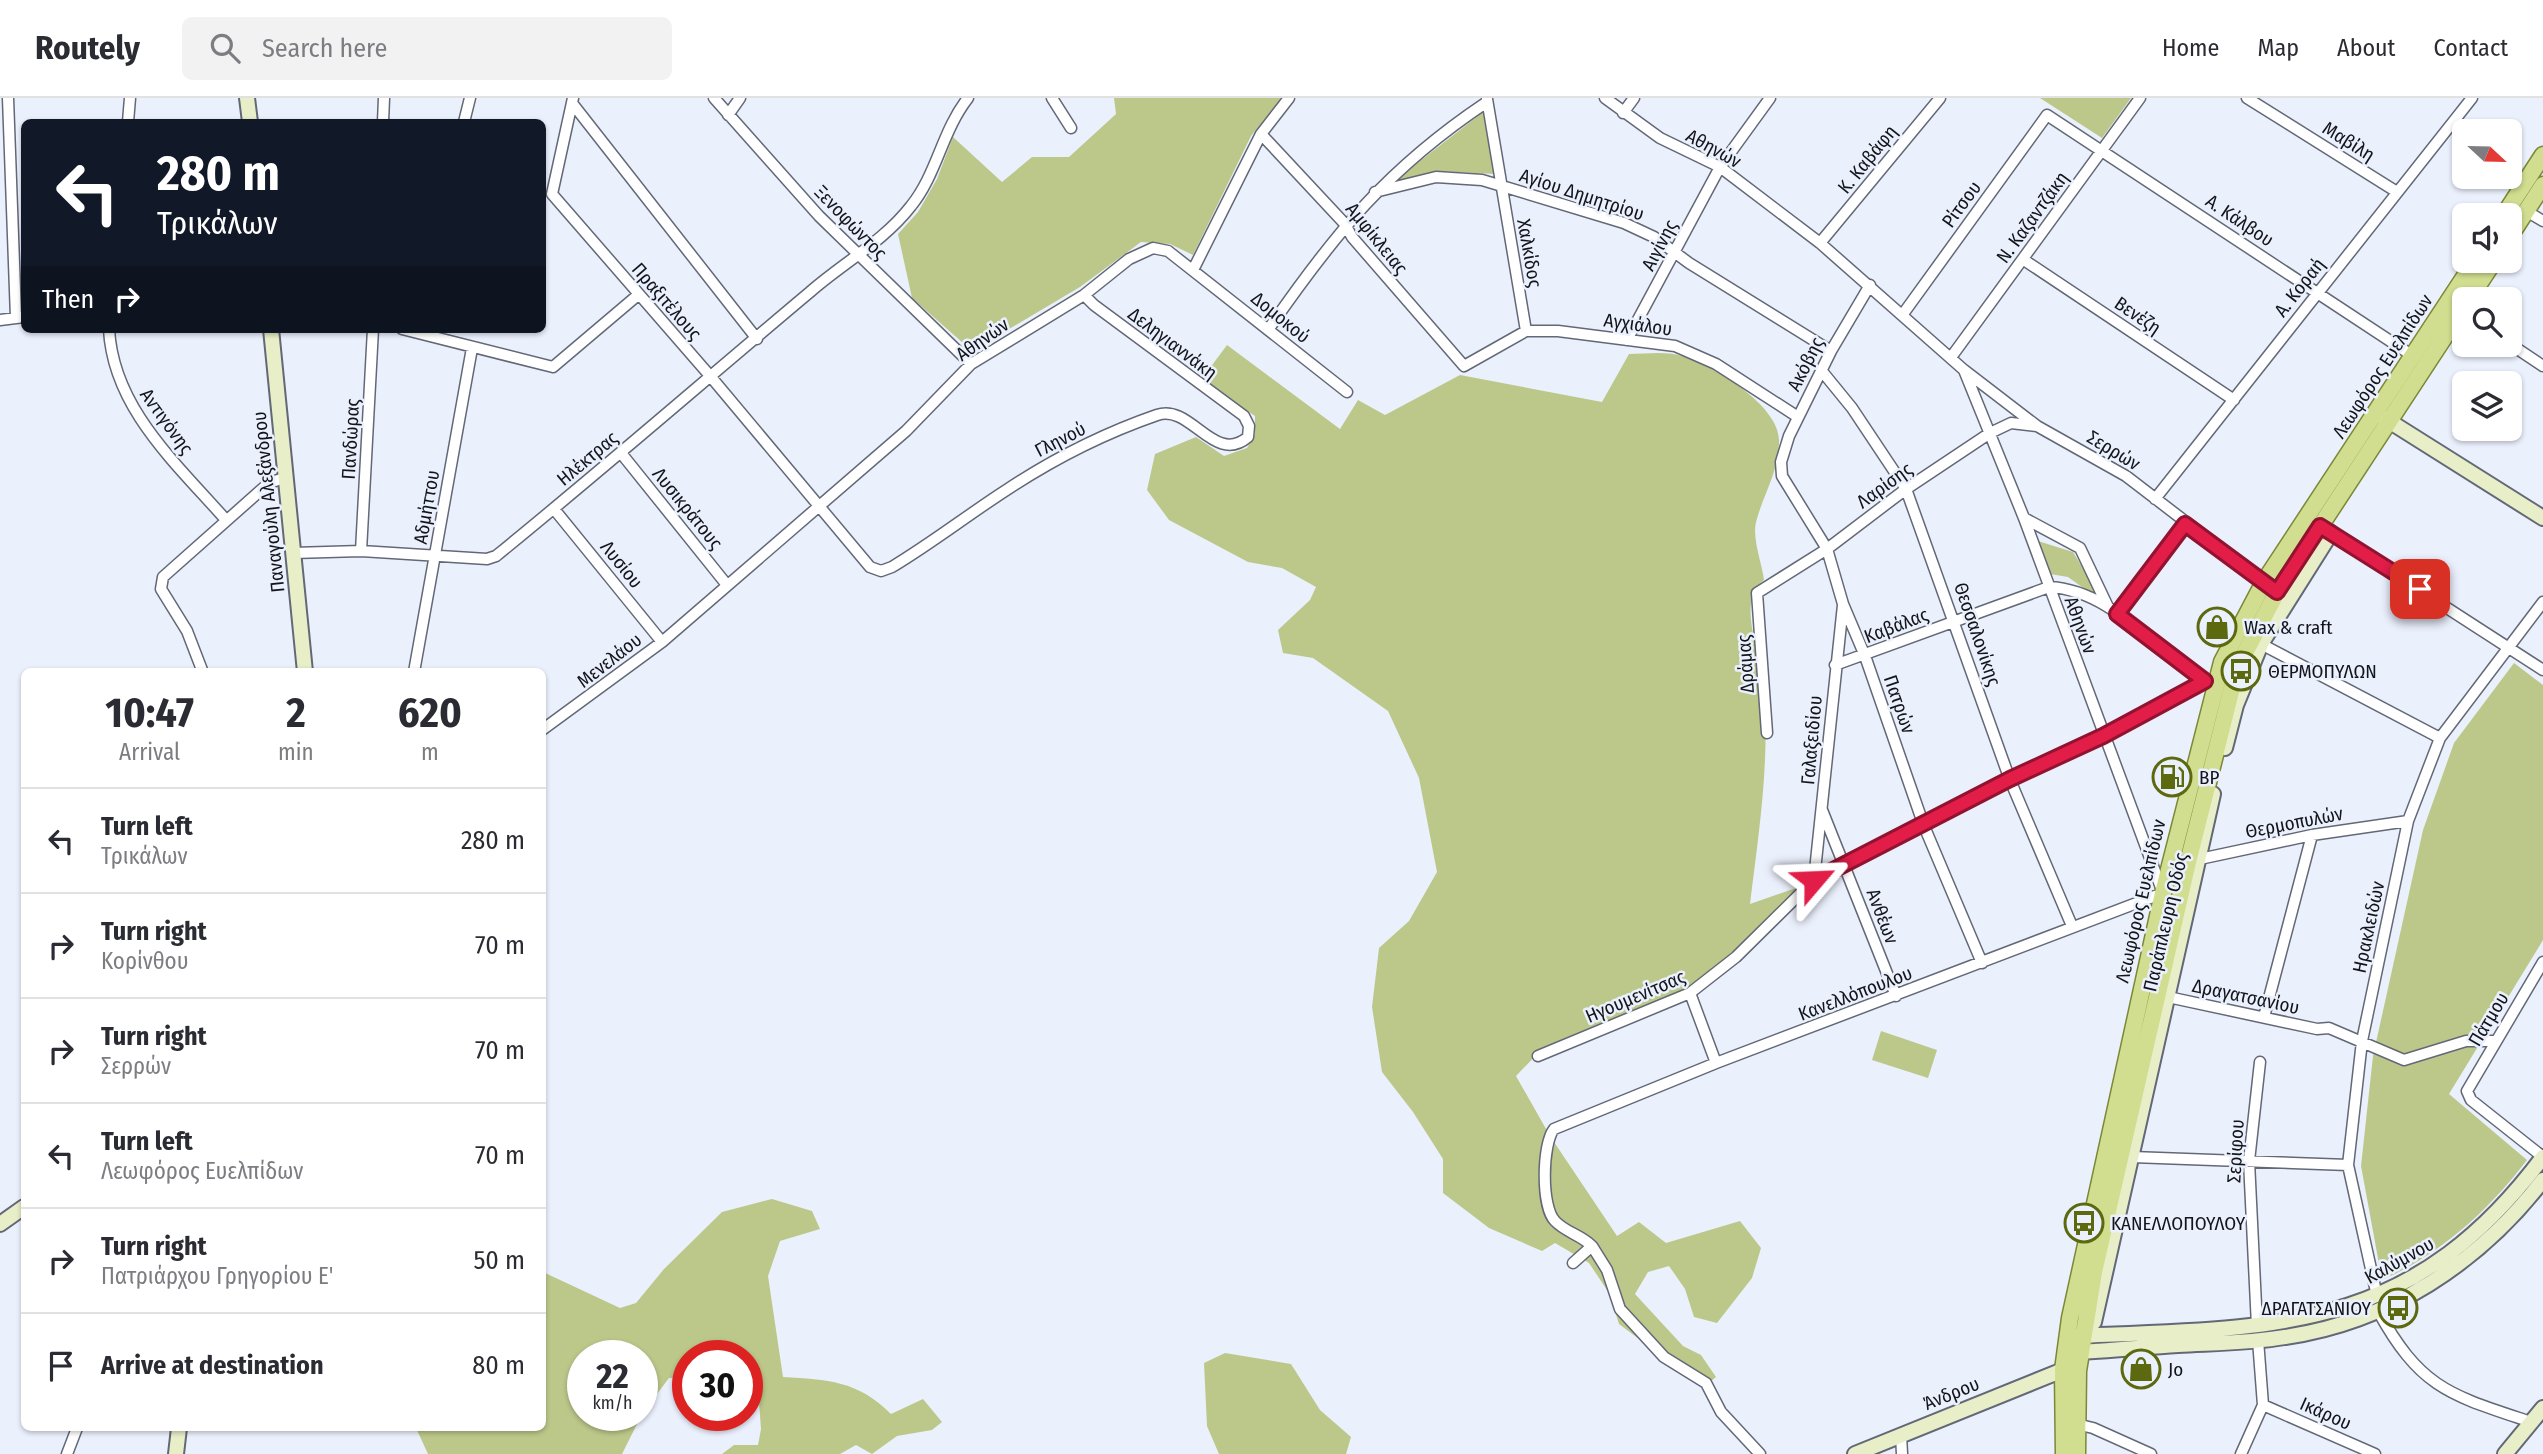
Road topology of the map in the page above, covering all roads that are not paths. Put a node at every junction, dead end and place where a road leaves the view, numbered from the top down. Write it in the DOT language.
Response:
graph roads {
  1 [pos="8,98"];
  2 [pos="130,98"];
  3 [pos="247,98"];
  4 [pos="384,98"];
  5 [pos="470,98"];
  6 [pos="714,98"];
  7 [pos="740,98"];
  8 [pos="968,98"];
  9 [pos="1052,98"];
  10 [pos="1289,98"];
  11 [pos="1605,98"];
  12 [pos="1634,98"];
  13 [pos="1770,98"];
  14 [pos="1940,98"];
  15 [pos="2140,98"];
  16 [pos="2246,98"];
  17 [pos="2472,98"];
  18 [pos="1487,100"];
  19 [pos="573,101"];
  20 [pos="1623,113"];
  21 [pos="728,115"];
  22 [pos="2047,115"];
  23 [pos="128,119"];
  24 [pos="250,119"];
  25 [pos="383,119"];
  26 [pos="465,119"];
  27 [pos="1071,128"];
  28 [pos="1261,134"];
  29 [pos="2103,149"];
  30 [pos="2543,155"];
  31 [pos="1720,167"];
  32 [pos="1501,185"];
  33 [pos="2543,185"];
  34 [pos="1375,192"];
  35 [pos="2397,192"];
  36 [pos="547,194"];
  37 [pos="2512,203"];
  38 [pos="2526,211"];
  39 [pos="12,216"];
  40 [pos="2522,217"];
  41 [pos="2543,221"];
  42 [pos="0,223"];
  43 [pos="1345,224"];
  44 [pos="1820,243"];
  45 [pos="1676,252"];
  46 [pos="856,254"];
  47 [pos="2024,260"];
  48 [pos="1193,270"];
  49 [pos="2467,273"];
  50 [pos="1870,285"];
  51 [pos="2316,292"];
  52 [pos="638,295"];
  53 [pos="1084,295"];
  54 [pos="1903,314"];
  55 [pos="20,318"];
  56 [pos="0,320"];
  57 [pos="2452,324"];
  58 [pos="1268,330"];
  59 [pos="1525,331"];
  60 [pos="110,333"];
  61 [pos="271,333"];
  62 [pos="373,333"];
  63 [pos="417,333"];
  64 [pos="757,339"];
  65 [pos="1933,339"];
  66 [pos="1627,340"];
  67 [pos="472,348"];
  68 [pos="1831,351"];
  69 [pos="2522,352"];
  70 [pos="1952,356"];
  71 [pos="2413,356"];
  72 [pos="971,363"];
  73 [pos="2543,366"];
  74 [pos="1821,370"];
  75 [pos="1964,370"];
  76 [pos="711,377"];
  77 [pos="1347,392"];
  78 [pos="2234,400"];
  79 [pos="1244,416"];
  80 [pos="1798,417"];
  81 [pos="2383,417"];
  82 [pos="2037,426"];
  83 [pos="1990,433"];
  84 [pos="621,453"];
  85 [pos="1781,462"];
  86 [pos="284,478"];
  87 [pos="1906,489"];
  88 [pos="2155,499"];
  89 [pos="819,507"];
  90 [pos="554,509"];
  91 [pos="2024,518"];
  92 [pos="2543,518"];
  93 [pos="226,520"];
  94 [pos="2185,524"];
  95 [pos="2326,530"];
  96 [pos="1827,549"];
  97 [pos="361,551"];
  98 [pos="293,553"];
  99 [pos="435,555"];
  100 [pos="881,571"];
  101 [pos="727,584"];
  102 [pos="2049,587"];
  103 [pos="2270,587"];
  104 [pos="1757,593"];
  105 [pos="2543,602"];
  106 [pos="1843,604"];
  107 [pos="2113,611"];
  108 [pos="1955,622"];
  109 [pos="662,642"];
  110 [pos="2261,644"];
  111 [pos="2509,646"];
  112 [pos="1865,656"];
  113 [pos="1835,665"];
  114 [pos="201,668"];
  115 [pos="305,668"];
  116 [pos="415,668"];
  117 [pos="2543,670"];
  118 [pos="2209,683"];
  119 [pos="546,727"];
  120 [pos="1767,733"];
  121 [pos="2103,736"];
  122 [pos="2440,738"];
  123 [pos="2010,779"];
  124 [pos="1822,810"];
  125 [pos="2408,821"];
  126 [pos="1924,826"];
  127 [pos="2312,835"];
  128 [pos="2193,860"];
  129 [pos="1844,865"];
  130 [pos="1814,880"];
  131 [pos="2163,893"];
  132 [pos="2073,926"];
  133 [pos="2543,962"];
  134 [pos="1982,963"];
  135 [pos="1690,993"];
  136 [pos="1896,996"];
  137 [pos="2168,997"];
  138 [pos="2264,1017"];
  139 [pos="2362,1041"];
  140 [pos="2495,1041"];
  141 [pos="1538,1056"];
  142 [pos="2260,1062"];
  143 [pos="1716,1063"];
  144 [pos="2132,1157"];
  145 [pos="2543,1157"];
  146 [pos="2249,1161"];
  147 [pos="2348,1165"];
  148 [pos="2543,1180"];
  149 [pos="21,1209"];
  150 [pos="0,1224"];
  151 [pos="1592,1246"];
  152 [pos="1573,1262"];
  153 [pos="2377,1303"];
  154 [pos="2258,1333"];
  155 [pos="2073,1344"];
  156 [pos="2063,1370"];
  157 [pos="2263,1405"];
  158 [pos="2539,1414"];
  159 [pos="2076,1424"];
  160 [pos="76,1431"];
  161 [pos="179,1431"];
  162 [pos="1901,1435"];
  163 [pos="67,1454"];
  164 [pos="176,1454"];
  165 [pos="1760,1454"];
  166 [pos="1855,1454"];
  167 [pos="1902,1454"];
  168 [pos="2064,1454"];
  169 [pos="2077,1454"];
  170 [pos="2151,1454"];
  171 [pos="2241,1454"];
  172 [pos="2375,1454"];
  173 [pos="2505,1454"];
  1 -- 39 [label="street"];
  2 -- 23 [label="street"];
  3 -- 24 [label="street"];
  4 -- 25 [label="street"];
  5 -- 26 [label="street"];
  6 -- 21 [label="street, Ξενοφώντος"];
  7 -- 21 [label="street"];
  8 -- 46 [label="street, Ηλέκτρας"];
  9 -- 27 [label="street"];
  10 -- 28 [label="street"];
  11 -- 20 [label="street, Αθηνών"];
  12 -- 20 [label="street"];
  13 -- 31 [label="street, Αιγίνης"];
  14 -- 44 [label="street, Κ. Καβάφη"];
  15 -- 29 [label="street, Ν. Καζαντζάκη"];
  16 -- 35 [label="street, Μαβίλη"];
  17 -- 35 [label="street, Α. Κοραή"];
  18 -- 32 [label="street, Χαλκίδος"];
  18 -- 34 [label="street"];
  19 -- 36 [label="street, Πραξιτέλους"];
  19 -- 64 [label="street"];
  20 -- 31 [label="street, Αθηνών"];
  21 -- 46 [label="street, Ξενοφώντος"];
  22 -- 29 [label="street, A. Κάλβου"];
  22 -- 54 [label="street, Ρίτσου"];
  28 -- 43 [label="street, Αμφίκλειας"];
  28 -- 48 [label="street"];
  29 -- 47 [label="street, Ν. Καζαντζάκη"];
  29 -- 51 [label="street, A. Κάλβου"];
  30 -- 37 [label="main road"];
  31 -- 44 [label="street, Αθηνών"];
  31 -- 45 [label="street, Αιγίνης"];
  32 -- 34 [label="street, Αγίου Δημητρίου"];
  32 -- 45 [label="street, Αγίου Δημητρίου"];
  32 -- 59 [label="street, Χαλκίδος"];
  33 -- 38 [label="main road"];
  34 -- 43 [label="street"];
  35 -- 51 [label="street, Α. Κοραή"];
  36 -- 52 [label="street, Πραξιτέλους"];
  38 -- 40 [label="main road"];
  38 -- 41 [label="street"];
  39 -- 42 [label="street"];
  39 -- 55 [label="street"];
  43 -- 58 [label="street"];
  43 -- 59 [label="street, Αμφίκλειας"];
  44 -- 50 [label="street, Αθηνών"];
  45 -- 66 [label="street, Αιγίνης"];
  45 -- 68 [label="street, Αγίου Δημητρίου"];
  46 -- 64 [label="street, Ηλέκτρας"];
  46 -- 72 [label="street, Ξενοφώντος"];
  47 -- 70 [label="street, Ν. Καζαντζάκη"];
  47 -- 78 [label="street, Βενέζη"];
  48 -- 53 [label="street, Αθηνών"];
  48 -- 58 [label="street, Δομοκού"];
  49 -- 71 [label="main road, Λεωφόρος Ευελπίδων"];
  50 -- 54 [label="street, Αθηνών"];
  50 -- 68 [label="street, Ακόβης"];
  51 -- 71 [label="street, A. Κάλβου"];
  51 -- 78 [label="street, Α. Κοραή"];
  52 -- 67 [label="street"];
  52 -- 76 [label="street, Πραξιτέλους"];
  53 -- 72 [label="street, Αθηνών"];
  53 -- 79 [label="street, Δεληγιαννάκη"];
  54 -- 65 [label="street, Αθηνών"];
  55 -- 56 [label="street"];
  57 -- 81 [label="main road, Λεωφόρος Ευελπίδων"];
  58 -- 77 [label="street, Δομοκού"];
  59 -- 66 [label="street, Αγχιάλου"];
  60 -- 93 [label="street, Αντιγόνης"];
  61 -- 86 [label="street, Παναγούλη Αλεξάνδρου"];
  62 -- 97 [label="street, Πανδώρας"];
  63 -- 67 [label="street"];
  64 -- 76 [label="street, Ηλέκτρας"];
  65 -- 70 [label="street, Σερρών"];
  66 -- 80 [label="street, Αγχιάλου"];
  67 -- 99 [label="street, Αδμήττου"];
  68 -- 74 [label="street, Ακόβης"];
  69 -- 73 [label="street"];
  70 -- 75 [label="street, Σερρών"];
  71 -- 81 [label="main road, Λεωφόρος Ευελπίδων"];
  72 -- 89 [label="street, Αθηνών"];
  74 -- 80 [label="street, Ακόβης"];
  74 -- 87 [label="street, Θεσσαλονίκης"];
  75 -- 82 [label="street, Σερρών"];
  75 -- 83 [label="street, Αθηνών"];
  76 -- 84 [label="street, Ηλέκτρας"];
  76 -- 89 [label="street, Πραξιτέλους"];
  78 -- 88 [label="street, Α. Κοραή"];
  79 -- 100 [label="street, Γληνού"];
  80 -- 85 [label="street, Ακόβης"];
  81 -- 92 [label="street"];
  81 -- 95 [label="main road, Λεωφόρος Ευελπίδων"];
  81 -- 103 [label="main road, Λεωφόρος Ευελπίδων"];
  82 -- 83 [label="street, Λαρίσης"];
  82 -- 88 [label="street, Σερρών"];
  83 -- 87 [label="street, Λαρίσης"];
  83 -- 91 [label="street, Αθηνών"];
  84 -- 90 [label="street, Ηλέκτρας"];
  84 -- 101 [label="street, Λυσικράτους"];
  85 -- 96 [label="street, Πατρών"];
  86 -- 93 [label="street"];
  86 -- 98 [label="street, Παναγούλη Αλεξάνδρου"];
  87 -- 96 [label="street, Λαρίσης"];
  87 -- 108 [label="street, Θεσσαλονίκης"];
  88 -- 94 [label="street, Σερρών"];
  89 -- 100 [label="street, Πραξιτέλους"];
  89 -- 101 [label="street, Αθηνών"];
  90 -- 99 [label="street, Ηλέκτρας"];
  90 -- 109 [label="street, Λυσίου"];
  91 -- 102 [label="street, Αθηνών"];
  91 -- 107 [label="street"];
  93 -- 114 [label="street"];
  94 -- 103 [label="street, Σερρών"];
  94 -- 107 [label="street"];
  95 -- 103 [label="main road, Λεωφόρος Ευελπίδων"];
  95 -- 110 [label="street, Παράπλευρη Οδός"];
  95 -- 111 [label="street"];
  96 -- 104 [label="street, Λαρίσης"];
  96 -- 106 [label="street, Πατρών"];
  97 -- 98 [label="street, Ηλέκτρας"];
  97 -- 99 [label="street, Ηλέκτρας"];
  98 -- 115 [label="street, Παναγούλη Αλεξάνδρου"];
  99 -- 116 [label="street, Αδμήττου"];
  101 -- 109 [label="street, Αθηνών"];
  102 -- 107 [label="street"];
  102 -- 108 [label="street, Καβάλας"];
  102 -- 121 [label="street, Αθηνών"];
  103 -- 118 [label="main road, Λεωφόρος Ευελπίδων"];
  103 -- 128 [label="main road, Λεωφόρος Ευελπίδων"];
  104 -- 120 [label="street, Δράμας"];
  105 -- 111 [label="street, Ηρακλειδών"];
  106 -- 112 [label="street, Πατρών"];
  106 -- 113 [label="street, Γαλαξειδίου"];
  107 -- 118 [label="street"];
  108 -- 112 [label="street, Καβάλας"];
  108 -- 123 [label="street, Θεσσαλονίκης"];
  109 -- 119 [label="street, Μενελάου"];
  110 -- 122 [label="street"];
  110 -- 128 [label="street, Παράπλευρη Οδός"];
  111 -- 117 [label="street"];
  111 -- 122 [label="street, Ηρακλειδών"];
  112 -- 113 [label="street, Καβάλας"];
  112 -- 126 [label="street, Πατρών"];
  113 -- 124 [label="street, Γαλαξειδίου"];
  118 -- 121 [label="street, Ηγουμενίτσας"];
  118 -- 131 [label="main road, Λεωφόρος Ευελπίδων"];
  121 -- 123 [label="street, Ηγουμενίτσας"];
  121 -- 131 [label="street, Αθηνών"];
  122 -- 125 [label="street, Ηρακλειδών"];
  123 -- 126 [label="street, Ηγουμενίτσας"];
  123 -- 132 [label="street, Θεσσαλονίκης"];
  124 -- 129 [label="street, Ανθέων"];
  124 -- 130 [label="street, Γαλαξειδίου"];
  125 -- 127 [label="street, Θερμοπυλών"];
  125 -- 139 [label="street, Ηρακλειδών"];
  126 -- 129 [label="street, Ηγουμενίτσας"];
  126 -- 134 [label="street, Πατρών"];
  127 -- 128 [label="street, Θερμοπυλών"];
  127 -- 138 [label="street"];
  128 -- 137 [label="street, Παράπλευρη Οδός"];
  128 -- 155 [label="main road, Λεωφόρος Ευελπίδων"];
  129 -- 130 [label="street, Ηγουμενίτσας"];
  129 -- 136 [label="street, Ανθέων"];
  130 -- 135 [label="street, Ηγουμενίτσας"];
  131 -- 132 [label="street, Κανελλόπουλου"];
  131 -- 155 [label="main road, Λεωφόρος Ευελπίδων"];
  132 -- 134 [label="street, Κανελλόπουλου"];
  133 -- 140 [label="street, Πάτμου"];
  134 -- 136 [label="street, Κανελλόπουλου"];
  135 -- 141 [label="street, Ηγουμενίτσας"];
  135 -- 143 [label="street"];
  136 -- 143 [label="street, Κανελλόπουλου"];
  137 -- 138 [label="street, Δραγατσανίου"];
  137 -- 144 [label="street, Παράπλευρη Οδός"];
  138 -- 139 [label="street, Δραγατσανίου"];
  139 -- 140 [label="street, Δραγατσανίου"];
  139 -- 147 [label="street, Ηρακλειδών"];
  140 -- 145 [label="street, Πάτμου"];
  142 -- 146 [label="street, Σερίφου"];
  143 -- 151 [label="street, Κανελλόπουλου"];
  144 -- 146 [label="street"];
  144 -- 155 [label="street, Παράπλευρη Οδός"];
  145 -- 153 [label="street, Καλύμνου"];
  146 -- 147 [label="street"];
  146 -- 154 [label="street, Σερίφου"];
  147 -- 153 [label="street, Ηρακλειδών"];
  148 -- 153 [label="street, Καλύμνου"];
  149 -- 150 [label="street"];
  151 -- 152 [label="street"];
  151 -- 165 [label="street"];
  153 -- 154 [label="street, Καλύμνου"];
  153 -- 158 [label="street, Ηρακλειδών"];
  154 -- 155 [label="street, Καλύμνου"];
  154 -- 157 [label="street, Σερίφου"];
  155 -- 156 [label="main road, Λεωφόρος Ευελπίδων"];
  155 -- 159 [label="main road, Λεωφόρος Ευελπίδων"];
  156 -- 162 [label="street, Άνδρου"];
  156 -- 168 [label="main road, Λεωφόρος Ευελπίδων"];
  157 -- 171 [label="street, Σερίφου"];
  157 -- 172 [label="street, Ικάρου"];
  158 -- 173 [label="street"];
  159 -- 169 [label="main road, Λεωφόρος Ευελπίδων"];
  159 -- 170 [label="street"];
  160 -- 163 [label="street"];
  161 -- 164 [label="street"];
  162 -- 166 [label="street, Άνδρου"];
  162 -- 167 [label="street"];
}
